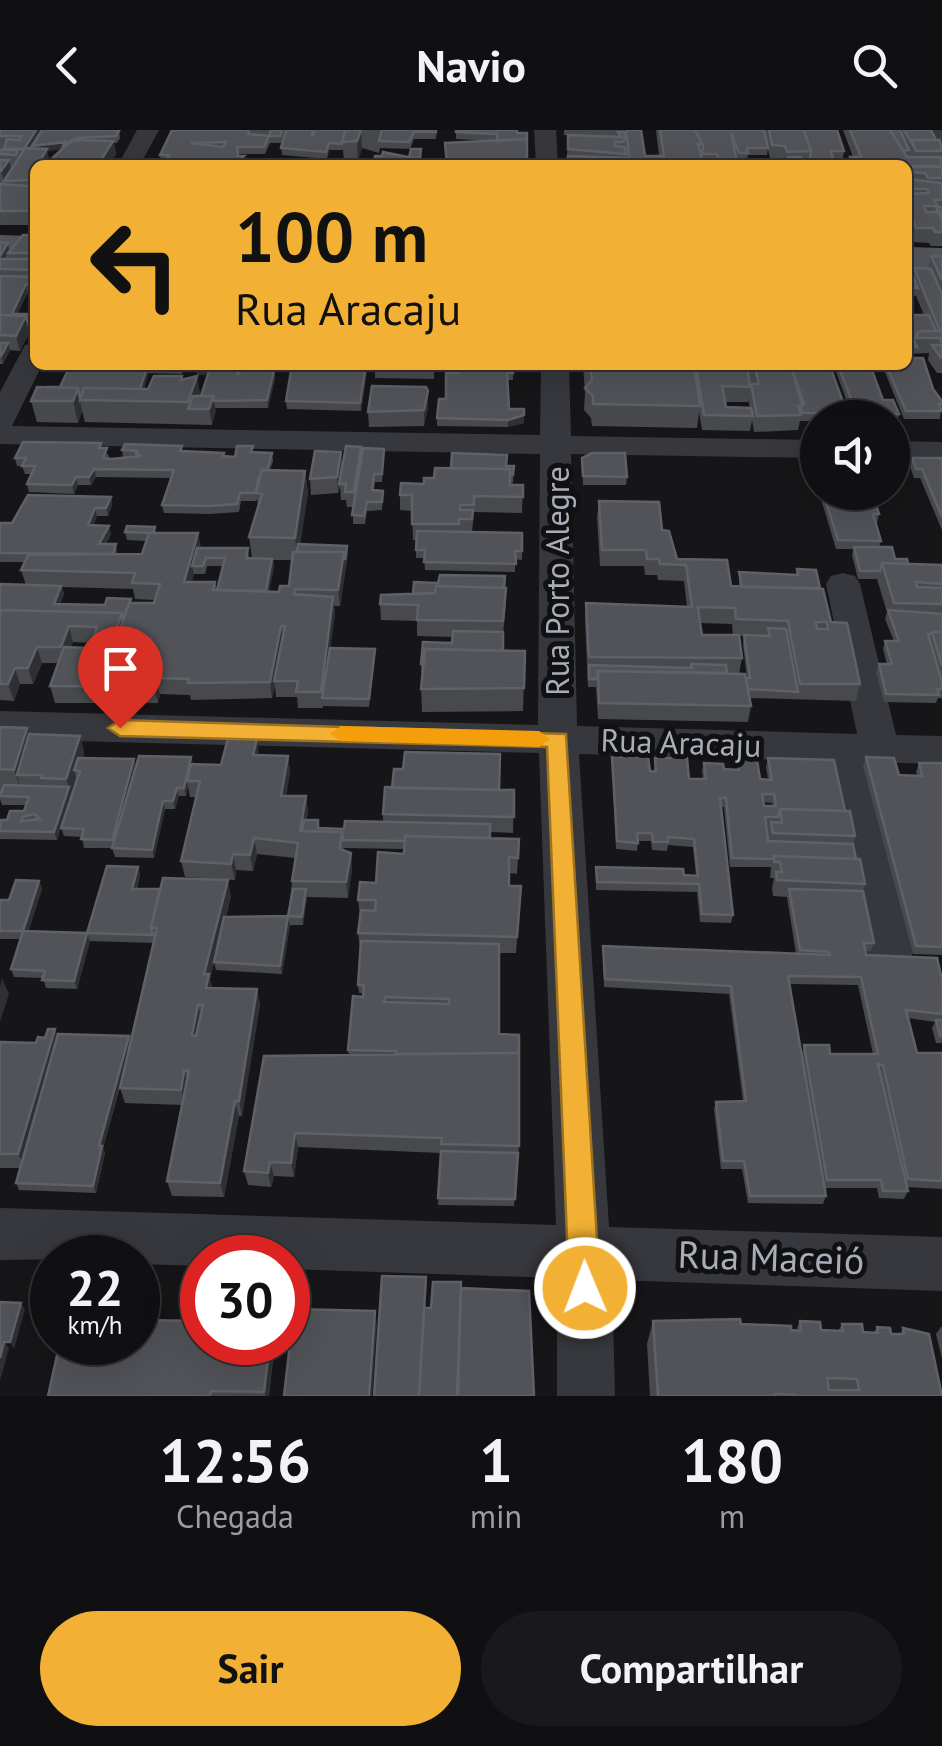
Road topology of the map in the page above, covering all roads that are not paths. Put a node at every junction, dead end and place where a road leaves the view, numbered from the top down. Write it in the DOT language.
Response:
graph roads {
  1 [pos="148,130"];
  2 [pos="546,130"];
  3 [pos="132,160"];
  4 [pos="547,160"];
  5 [pos="0,246"];
  6 [pos="30,246"];
  7 [pos="912,258"];
  8 [pos="942,258"];
  9 [pos="30,361"];
  10 [pos="555,370"];
  11 [pos="0,422"];
  12 [pos="0,435"];
  13 [pos="558,445"];
  14 [pos="800,449"];
  15 [pos="910,450"];
  16 [pos="942,450"];
  17 [pos="843,584"];
  18 [pos="0,725"];
  19 [pos="558,739"];
  20 [pos="862,748"];
  21 [pos="942,750"];
  22 [pos="890,953"];
  23 [pos="0,1234"];
  24 [pos="584,1252"];
  25 [pos="942,1264"];
  26 [pos="586,1396"];
  1 -- 3 [label="street"];
  2 -- 4 [label="street"];
  5 -- 6 [label="main road"];
  7 -- 8 [label="main road"];
  9 -- 11 [label="street"];
  10 -- 13 [label="street, Rua Porto Alegre"];
  12 -- 13 [label="street"];
  13 -- 14 [label="street"];
  13 -- 19 [label="street, Rua Porto Alegre"];
  15 -- 16 [label="street"];
  17 -- 20 [label="street"];
  18 -- 19 [label="street, Rua Aracaju"];
  19 -- 20 [label="street, Rua Aracaju"];
  19 -- 24 [label="street, Rua Porto Alegre"];
  20 -- 21 [label="street, Rua Aracaju"];
  20 -- 22 [label="street"];
  23 -- 24 [label="street, Rua Maceió"];
  24 -- 25 [label="street, Rua Maceió"];
  24 -- 26 [label="street, Rua Porto Alegre"];
}
